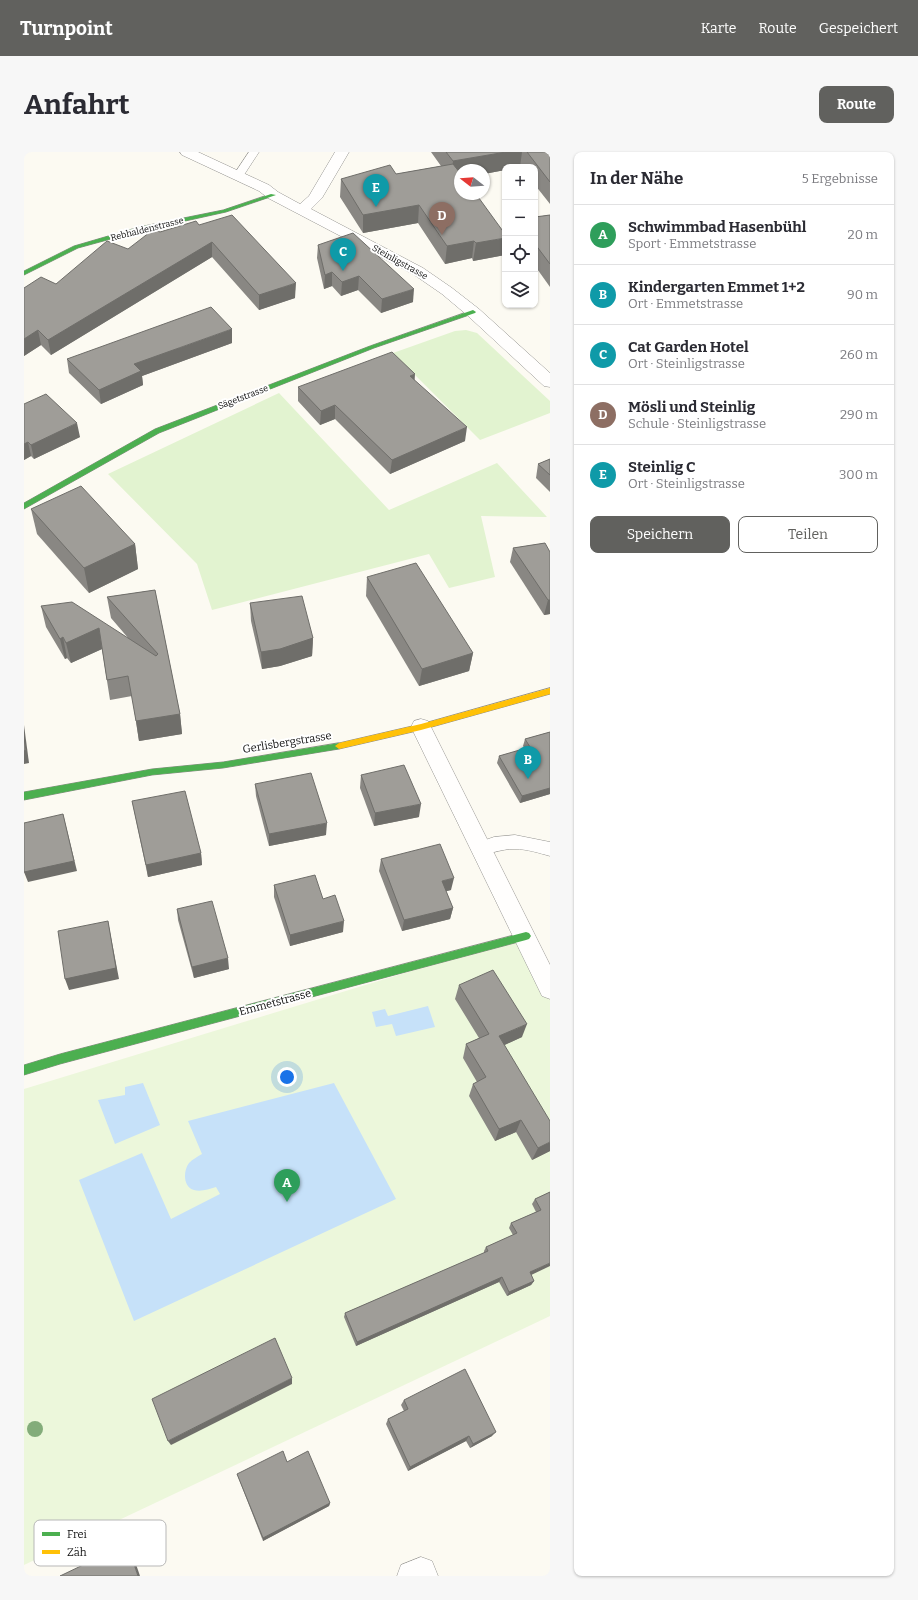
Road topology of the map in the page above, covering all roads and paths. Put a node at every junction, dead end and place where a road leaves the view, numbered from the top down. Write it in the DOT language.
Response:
graph roads {
  1 [pos="187,152"];
  2 [pos="254,152"];
  3 [pos="342,152"];
  4 [pos="238,176"];
  5 [pos="273,195"];
  6 [pos="302,210"];
  7 [pos="24,273"];
  8 [pos="473,312"];
  9 [pos="550,382"];
  10 [pos="24,506"];
  11 [pos="550,691"];
  12 [pos="421,727"];
  13 [pos="24,796"];
  14 [pos="480,849"];
  15 [pos="550,849"];
  16 [pos="526,936"];
  17 [pos="550,989"];
  18 [pos="24,1070"];
  19 [pos="412,1576"];
  20 [pos="423,1576"];
  1 -- 4 [label="street, Steinligstrasse"];
  2 -- 4 [label="lane"];
  3 -- 6 [label="street"];
  4 -- 5 [label="street, Steinligstrasse"];
  5 -- 6 [label="street, Steinligstrasse"];
  5 -- 7 [label="street, Rebhaldenstrasse"];
  6 -- 8 [label="street, Steinligstrasse"];
  8 -- 9 [label="street, Steinligstrasse"];
  8 -- 10 [label="street, Sägetstrasse"];
  11 -- 12 [label="street, Gerlisbergstrasse"];
  12 -- 13 [label="street, Gerlisbergstrasse"];
  12 -- 14 [label="street"];
  14 -- 15 [label="lane"];
  14 -- 16 [label="street"];
  16 -- 17 [label="street"];
  16 -- 18 [label="street, Emmetstrasse"];
  19 -- 20 [label="street"];
}
